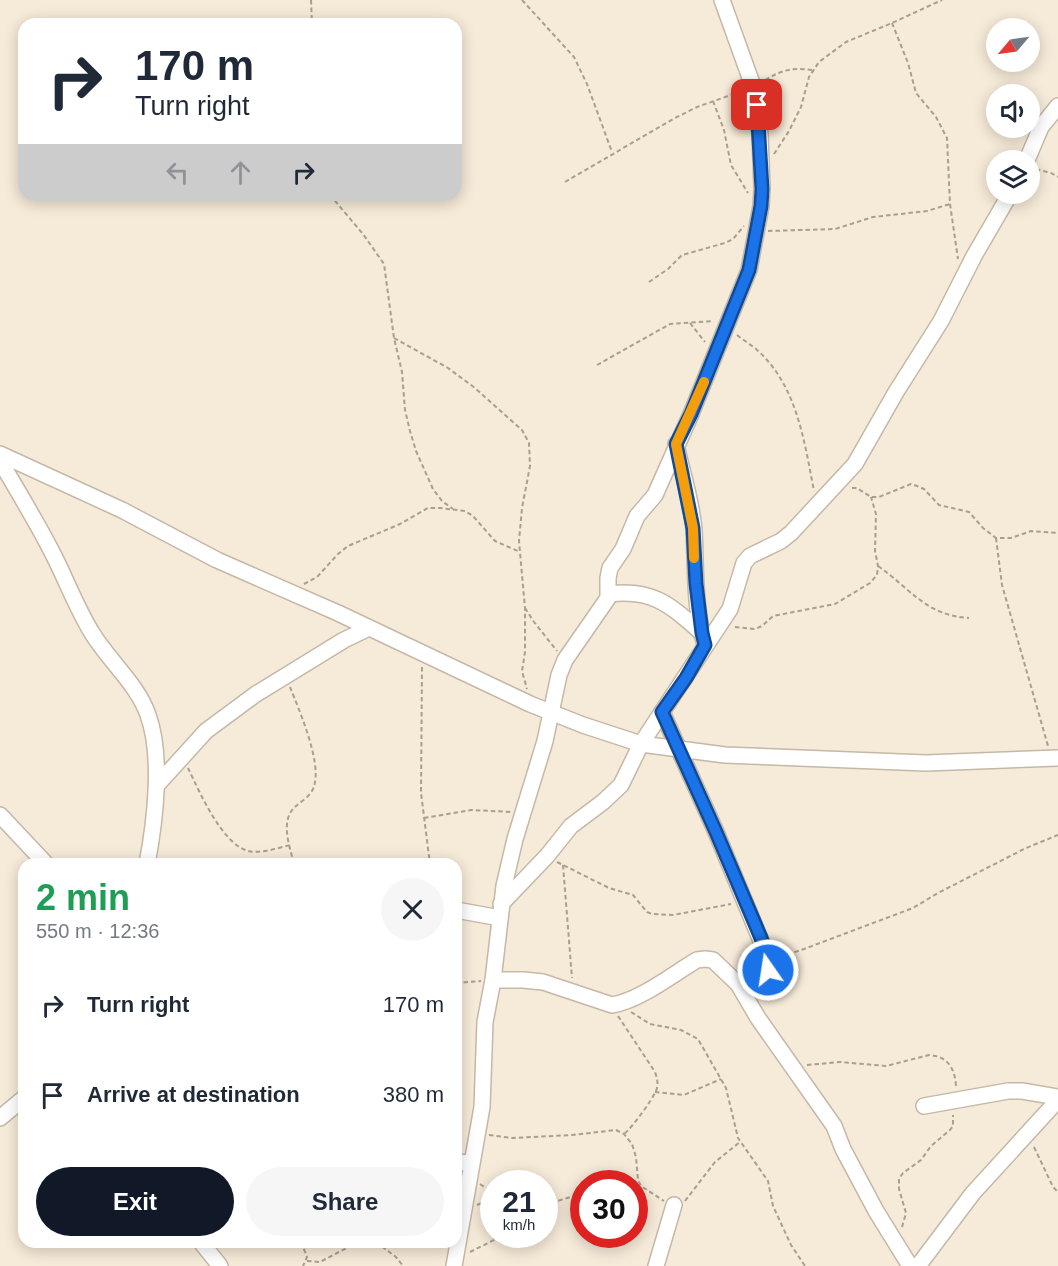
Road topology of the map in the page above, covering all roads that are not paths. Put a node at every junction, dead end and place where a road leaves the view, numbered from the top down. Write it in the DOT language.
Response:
graph roads {
  1 [pos="722,0"];
  2 [pos="1058,106"];
  3 [pos="1031,150"];
  4 [pos="1004,204"];
  5 [pos="676,444"];
  6 [pos="0,454"];
  7 [pos="0,461"];
  8 [pos="609,594"];
  9 [pos="369,628"];
  10 [pos="704,639"];
  11 [pos="550,712"];
  12 [pos="662,712"];
  13 [pos="641,744"];
  14 [pos="681,751"];
  15 [pos="1055,758"];
  16 [pos="157,785"];
  17 [pos="0,815"];
  18 [pos="40,858"];
  19 [pos="148,858"];
  20 [pos="462,910"];
  21 [pos="501,911"];
  22 [pos="493,980"];
  23 [pos="738,984"];
  24 [pos="1058,1098"];
  25 [pos="18,1103"];
  26 [pos="924,1106"];
  27 [pos="0,1118"];
  28 [pos="464,1163"];
  29 [pos="462,1185"];
  30 [pos="674,1205"];
  31 [pos="206,1248"];
  32 [pos="220,1266"];
  33 [pos="656,1266"];
  34 [pos="910,1266"];
  35 [pos="918,1266"];
  1 -- 5 [label="street"];
  2 -- 3 [label="street"];
  4 -- 10 [label="street"];
  5 -- 8 [label="street"];
  5 -- 10 [label="street"];
  6 -- 9 [label="street"];
  7 -- 16 [label="street"];
  8 -- 10 [label="street"];
  8 -- 11 [label="street"];
  9 -- 11 [label="street"];
  9 -- 16 [label="street"];
  10 -- 12 [label="street"];
  11 -- 13 [label="street"];
  11 -- 21 [label="street"];
  12 -- 13 [label="street"];
  12 -- 14 [label="street"];
  13 -- 14 [label="street"];
  13 -- 21 [label="street"];
  14 -- 15 [label="street"];
  14 -- 23 [label="street"];
  16 -- 19 [label="street"];
  17 -- 18 [label="street"];
  20 -- 21 [label="street"];
  21 -- 22 [label="street"];
  22 -- 23 [label="street"];
  22 -- 28 [label="street"];
  23 -- 34 [label="street"];
  24 -- 26 [label="street"];
  24 -- 35 [label="street"];
  25 -- 27 [label="street"];
  28 -- 29 [label="street"];
  30 -- 33 [label="street"];
  31 -- 32 [label="street"];
}
